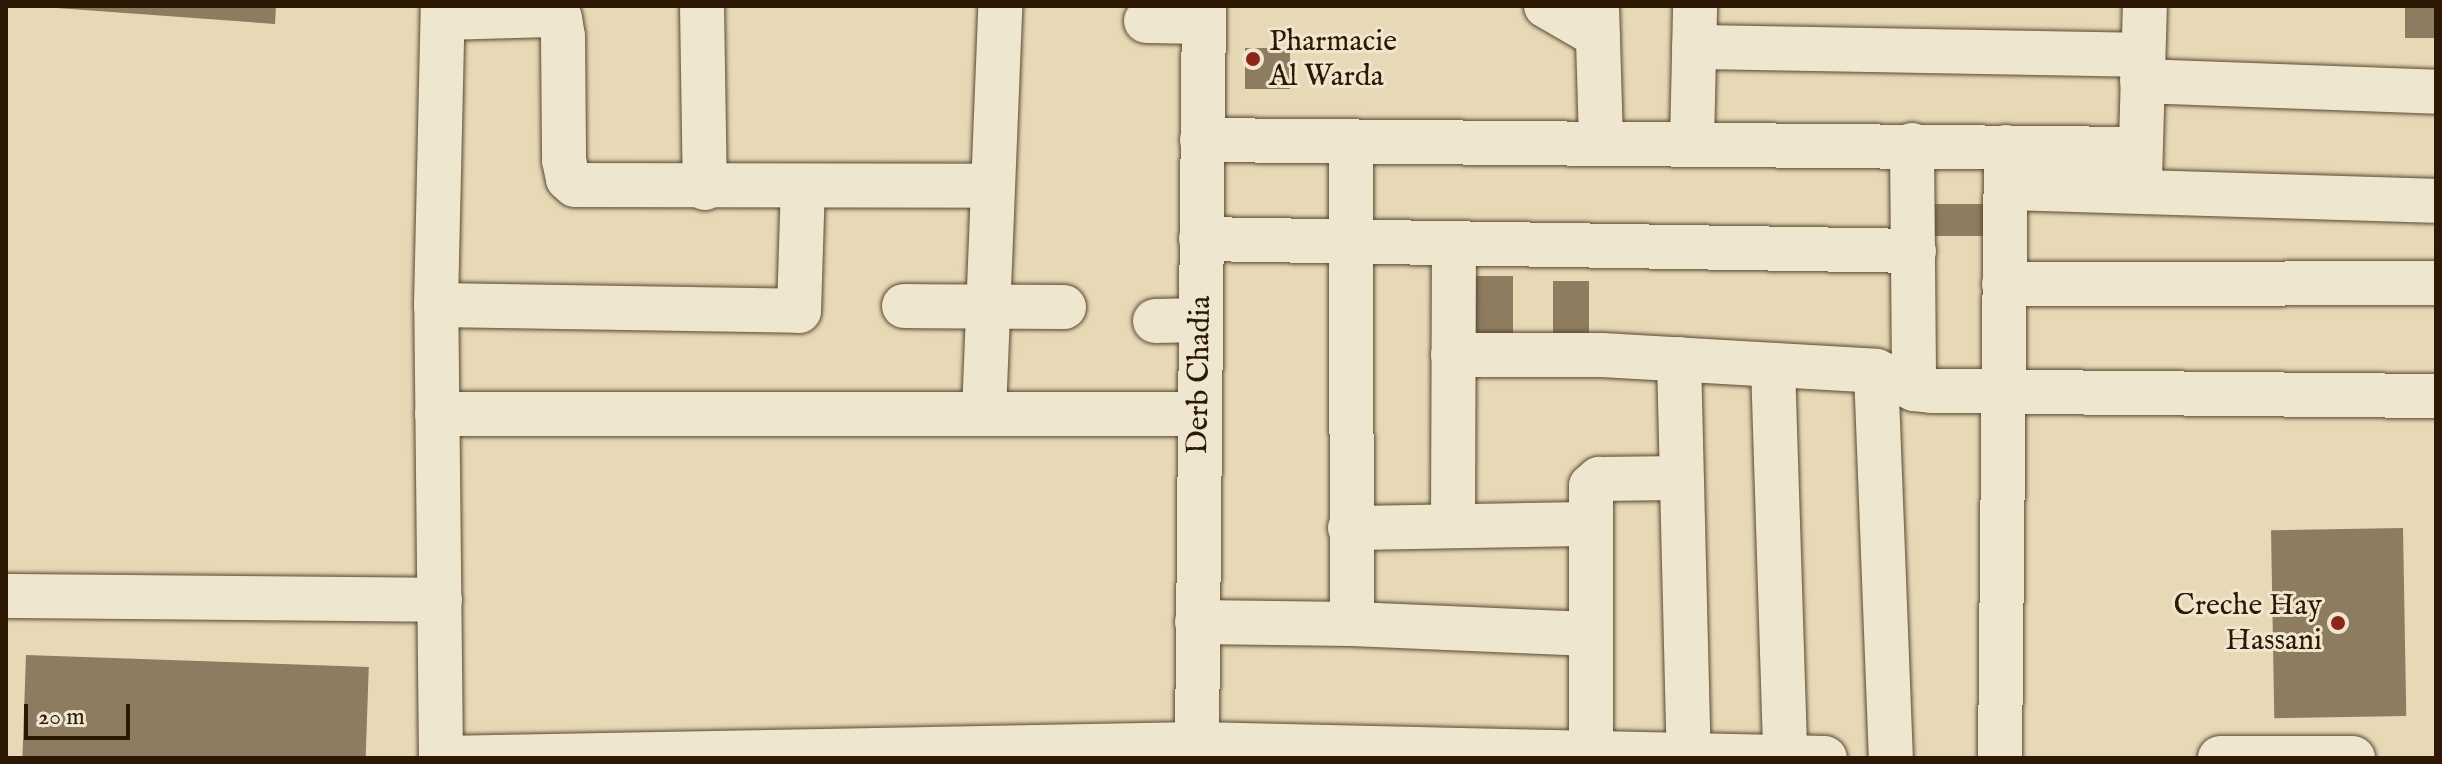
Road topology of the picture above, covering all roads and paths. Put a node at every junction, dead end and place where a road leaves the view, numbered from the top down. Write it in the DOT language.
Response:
graph roads {
  1 [pos="702,6"];
  2 [pos="1000,6"];
  3 [pos="1546,6"];
  4 [pos="2145,6"];
  5 [pos="443,12"];
  6 [pos="1204,14"];
  7 [pos="1146,21"];
  8 [pos="1598,21"];
  9 [pos="1695,26"];
  10 [pos="2142,68"];
  11 [pos="2436,92"];
  12 [pos="1202,140"];
  13 [pos="1351,141"];
  14 [pos="1601,142"];
  15 [pos="1692,143"];
  16 [pos="1912,145"];
  17 [pos="2140,149"];
  18 [pos="2006,168"];
  19 [pos="993,186"];
  20 [pos="803,187"];
  21 [pos="705,188"];
  22 [pos="2140,194"];
  23 [pos="2436,201"];
  24 [pos="1201,239"];
  25 [pos="1351,241"];
  26 [pos="1454,243"];
  27 [pos="1914,251"];
  28 [pos="2436,283"];
  29 [pos="2004,284"];
  30 [pos="436,305"];
  31 [pos="904,306"];
  32 [pos="989,306"];
  33 [pos="1064,307"];
  34 [pos="1201,320"];
  35 [pos="1155,321"];
  36 [pos="1453,355"];
  37 [pos="1679,359"];
  38 [pos="1773,365"];
  39 [pos="1895,380"];
  40 [pos="2004,392"];
  41 [pos="2436,396"];
  42 [pos="984,413"];
  43 [pos="437,414"];
  44 [pos="1200,414"];
  45 [pos="1680,478"];
  46 [pos="1590,524"];
  47 [pos="1453,525"];
  48 [pos="1350,528"];
  49 [pos="6,596"];
  50 [pos="440,600"];
  51 [pos="1197,622"];
  52 [pos="1352,624"];
  53 [pos="1590,634"];
  54 [pos="1197,744"];
  55 [pos="1591,753"];
  56 [pos="1689,755"];
  57 [pos="1785,757"];
  58 [pos="441,758"];
  59 [pos="1825,758"];
  60 [pos="1891,758"];
  61 [pos="2000,758"];
  62 [pos="2220,758"];
  63 [pos="2257,758"];
  64 [pos="2353,758"];
  1 -- 21 [label="street"];
  2 -- 19 [label="street"];
  3 -- 8 [label="street"];
  4 -- 10 [label="street"];
  5 -- 21 [label="street"];
  5 -- 30 [label="street"];
  6 -- 7 [label="street"];
  6 -- 12 [label="street, Derb Chadia"];
  8 -- 14 [label="street"];
  9 -- 10 [label="street"];
  9 -- 15 [label="street"];
  10 -- 11 [label="street"];
  10 -- 17 [label="street"];
  12 -- 13 [label="street"];
  12 -- 24 [label="street, Derb Chadia"];
  13 -- 14 [label="street"];
  13 -- 25 [label="street"];
  14 -- 15 [label="street"];
  15 -- 16 [label="street"];
  16 -- 18 [label="street"];
  16 -- 27 [label="street"];
  17 -- 18 [label="street"];
  17 -- 22 [label="street"];
  18 -- 22 [label="street"];
  18 -- 29 [label="street"];
  19 -- 20 [label="street"];
  19 -- 32 [label="street"];
  20 -- 21 [label="street"];
  20 -- 30 [label="street"];
  22 -- 23 [label="street"];
  24 -- 25 [label="street"];
  24 -- 34 [label="street, Derb Chadia"];
  25 -- 26 [label="street"];
  25 -- 48 [label="street"];
  26 -- 27 [label="street"];
  26 -- 36 [label="street"];
  27 -- 39 [label="street"];
  28 -- 29 [label="street"];
  29 -- 40 [label="street"];
  30 -- 43 [label="street"];
  31 -- 32 [label="street"];
  32 -- 33 [label="street"];
  32 -- 42 [label="street"];
  34 -- 35 [label="street"];
  34 -- 44 [label="street, Derb Chadia"];
  36 -- 37 [label="street"];
  36 -- 47 [label="street"];
  37 -- 38 [label="street"];
  37 -- 45 [label="street"];
  38 -- 39 [label="street"];
  38 -- 57 [label="street"];
  39 -- 40 [label="street"];
  39 -- 60 [label="street"];
  40 -- 41 [label="street"];
  40 -- 61 [label="street"];
  42 -- 43 [label="street"];
  42 -- 44 [label="street"];
  43 -- 50 [label="street"];
  44 -- 51 [label="street, Derb Chadia"];
  45 -- 46 [label="street"];
  45 -- 56 [label="street"];
  46 -- 47 [label="street"];
  46 -- 53 [label="street"];
  47 -- 48 [label="street"];
  48 -- 52 [label="street"];
  49 -- 50 [label="street"];
  50 -- 58 [label="street"];
  51 -- 52 [label="street"];
  51 -- 54 [label="street, Derb Chadia"];
  52 -- 53 [label="street"];
  53 -- 55 [label="street"];
  54 -- 55 [label="street"];
  54 -- 58 [label="street"];
  55 -- 56 [label="street"];
  56 -- 57 [label="street"];
  57 -- 59 [label="street"];
  62 -- 63 [label="street"];
  63 -- 64 [label="street"];
}
